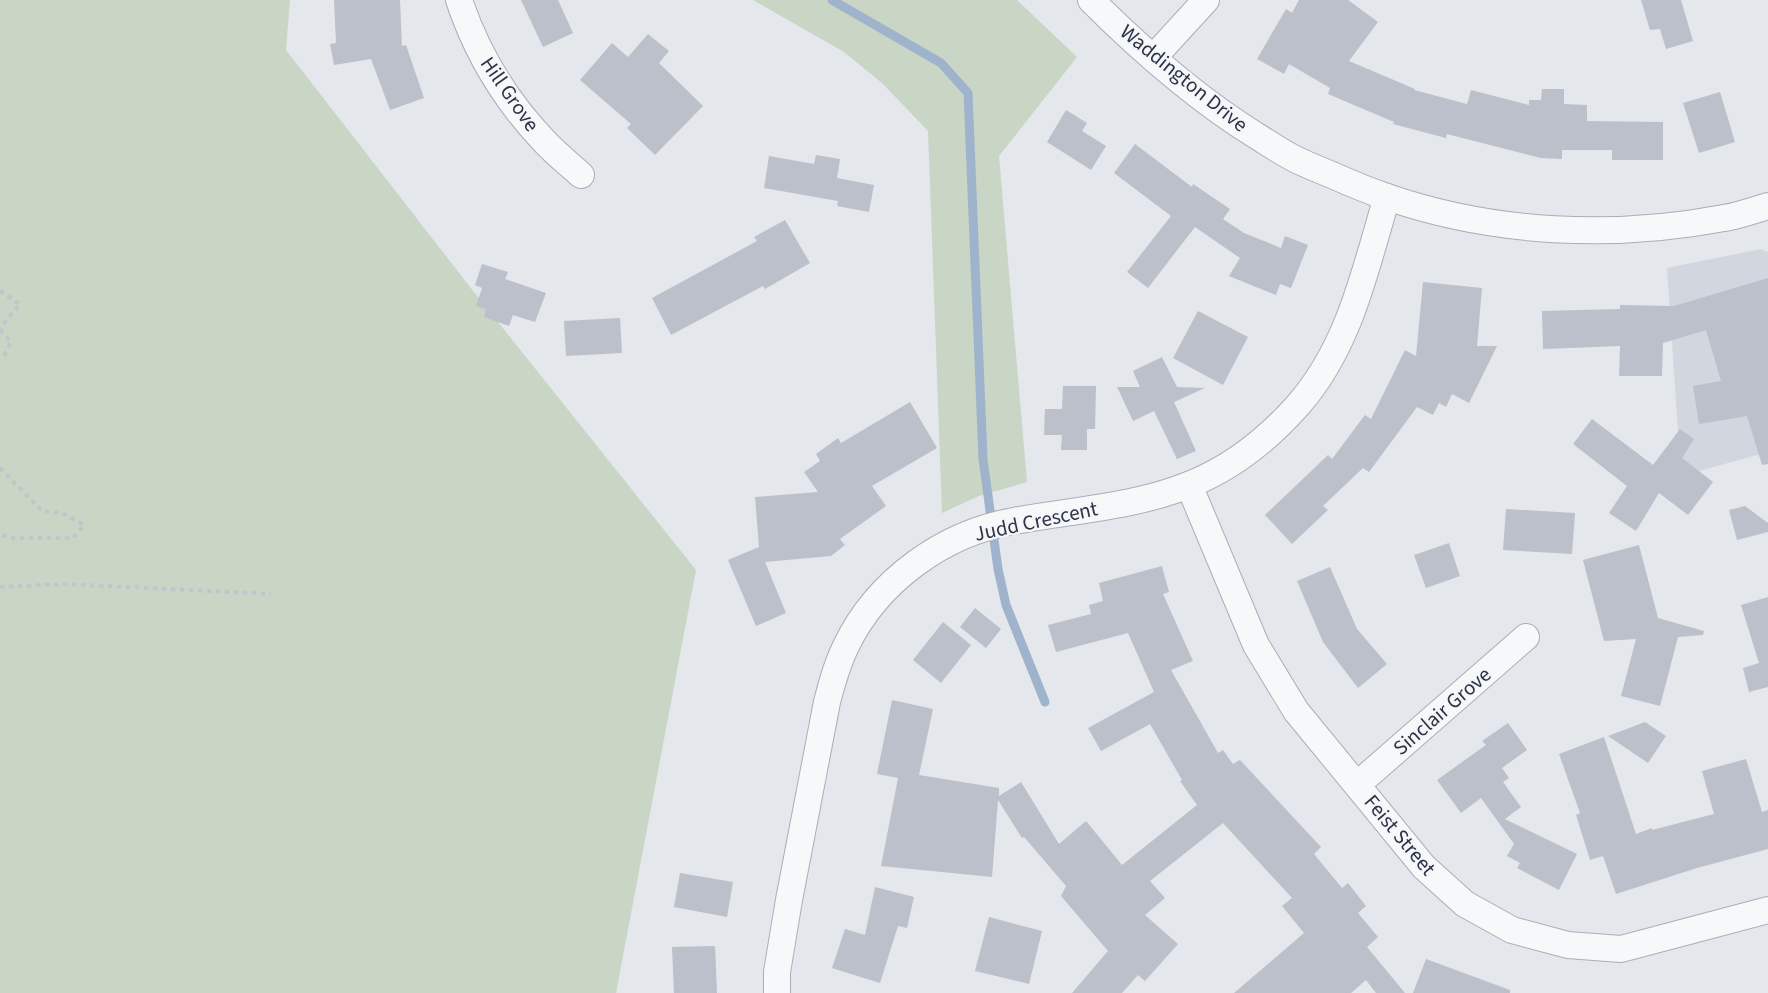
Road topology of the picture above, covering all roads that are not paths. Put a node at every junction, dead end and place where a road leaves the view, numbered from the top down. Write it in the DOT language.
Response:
graph roads {
  1 [pos="459,0"];
  2 [pos="1091,0"];
  3 [pos="1206,0"];
  4 [pos="1153,58"];
  5 [pos="581,175"];
  6 [pos="1387,197"];
  7 [pos="1768,206"];
  8 [pos="1189,485"];
  9 [pos="1526,637"];
  10 [pos="1358,784"];
  11 [pos="1768,910"];
  12 [pos="777,993"];
  1 -- 5 [label="street, Hill Grove"];
  2 -- 4 [label="street, Waddington Drive"];
  3 -- 4 [label="street"];
  4 -- 6 [label="street, Waddington Drive"];
  6 -- 7 [label="street, Waddington Drive"];
  6 -- 8 [label="street, Judd Crescent"];
  8 -- 10 [label="street, Feist Street"];
  8 -- 12 [label="street, Judd Crescent"];
  9 -- 10 [label="street, Sinclair Grove"];
  10 -- 11 [label="street, Feist Street"];
}
